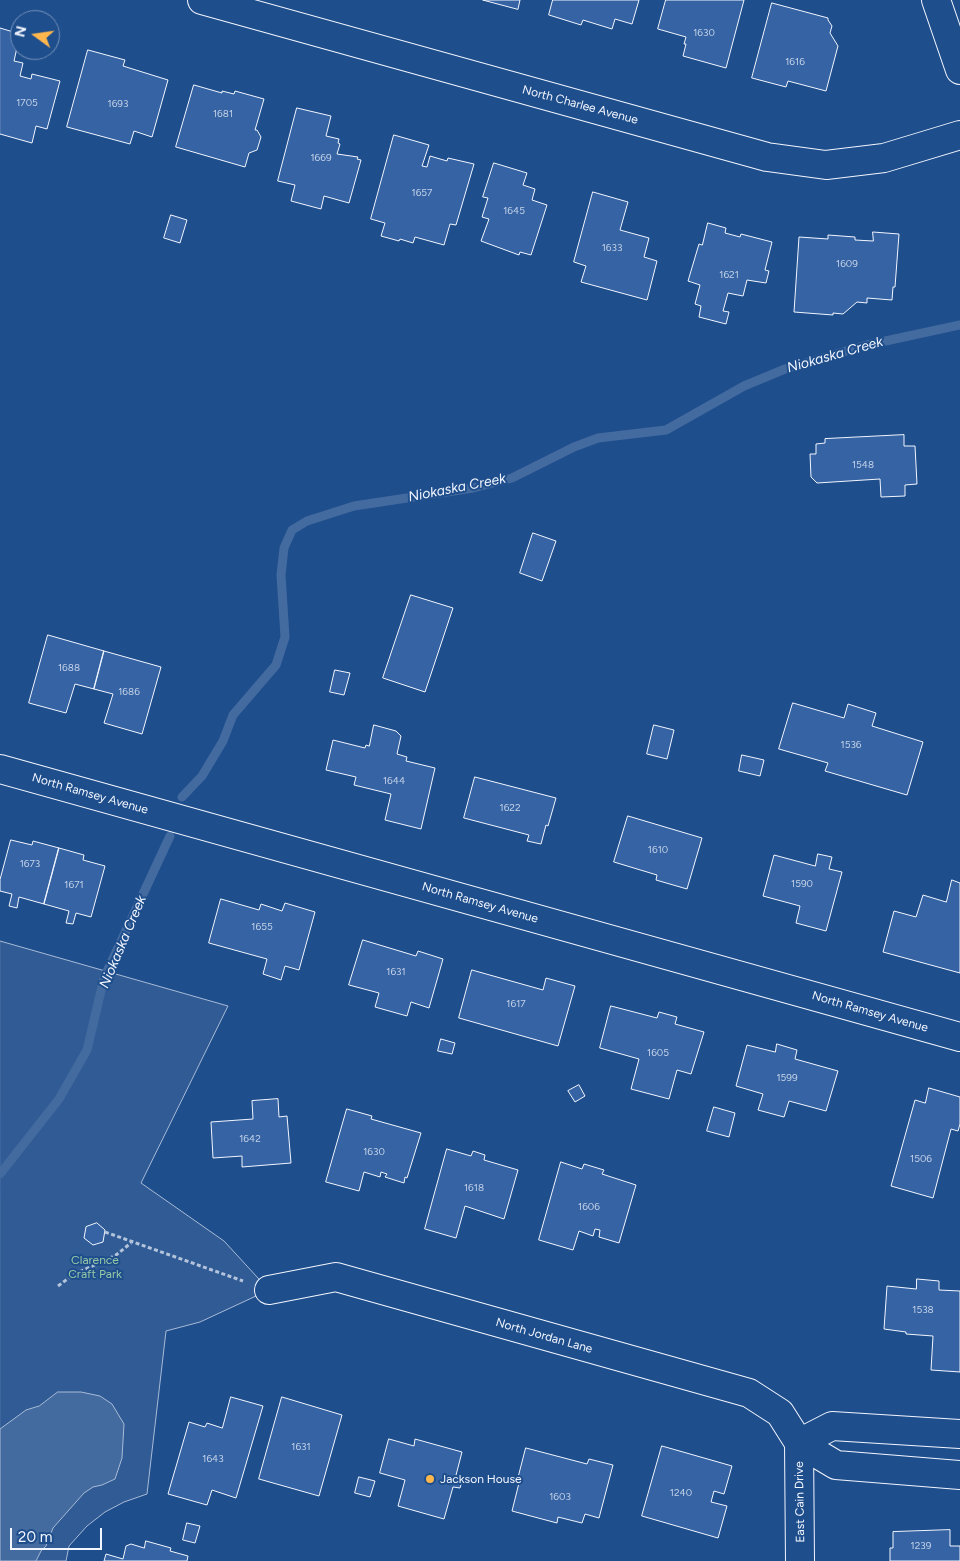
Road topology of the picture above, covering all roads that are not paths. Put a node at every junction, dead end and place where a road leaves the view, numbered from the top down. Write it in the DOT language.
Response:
graph roads {
  1 [pos="202,0"];
  2 [pos="936,0"];
  3 [pos="960,70"];
  4 [pos="960,135"];
  5 [pos="0,769"];
  6 [pos="960,1037"];
  7 [pos="269,1290"];
  8 [pos="960,1434"];
  9 [pos="799,1443"];
  10 [pos="960,1475"];
  11 [pos="800,1561"];
  1 -- 4 [label="street, North Charlee Avenue"];
  2 -- 3 [label="street"];
  5 -- 6 [label="street, North Ramsey Avenue"];
  7 -- 9 [label="street, North Jordan Lane"];
  8 -- 9 [label="street"];
  9 -- 10 [label="street, North Jordan Lane"];
  9 -- 11 [label="street, East Cain Drive"];
}
